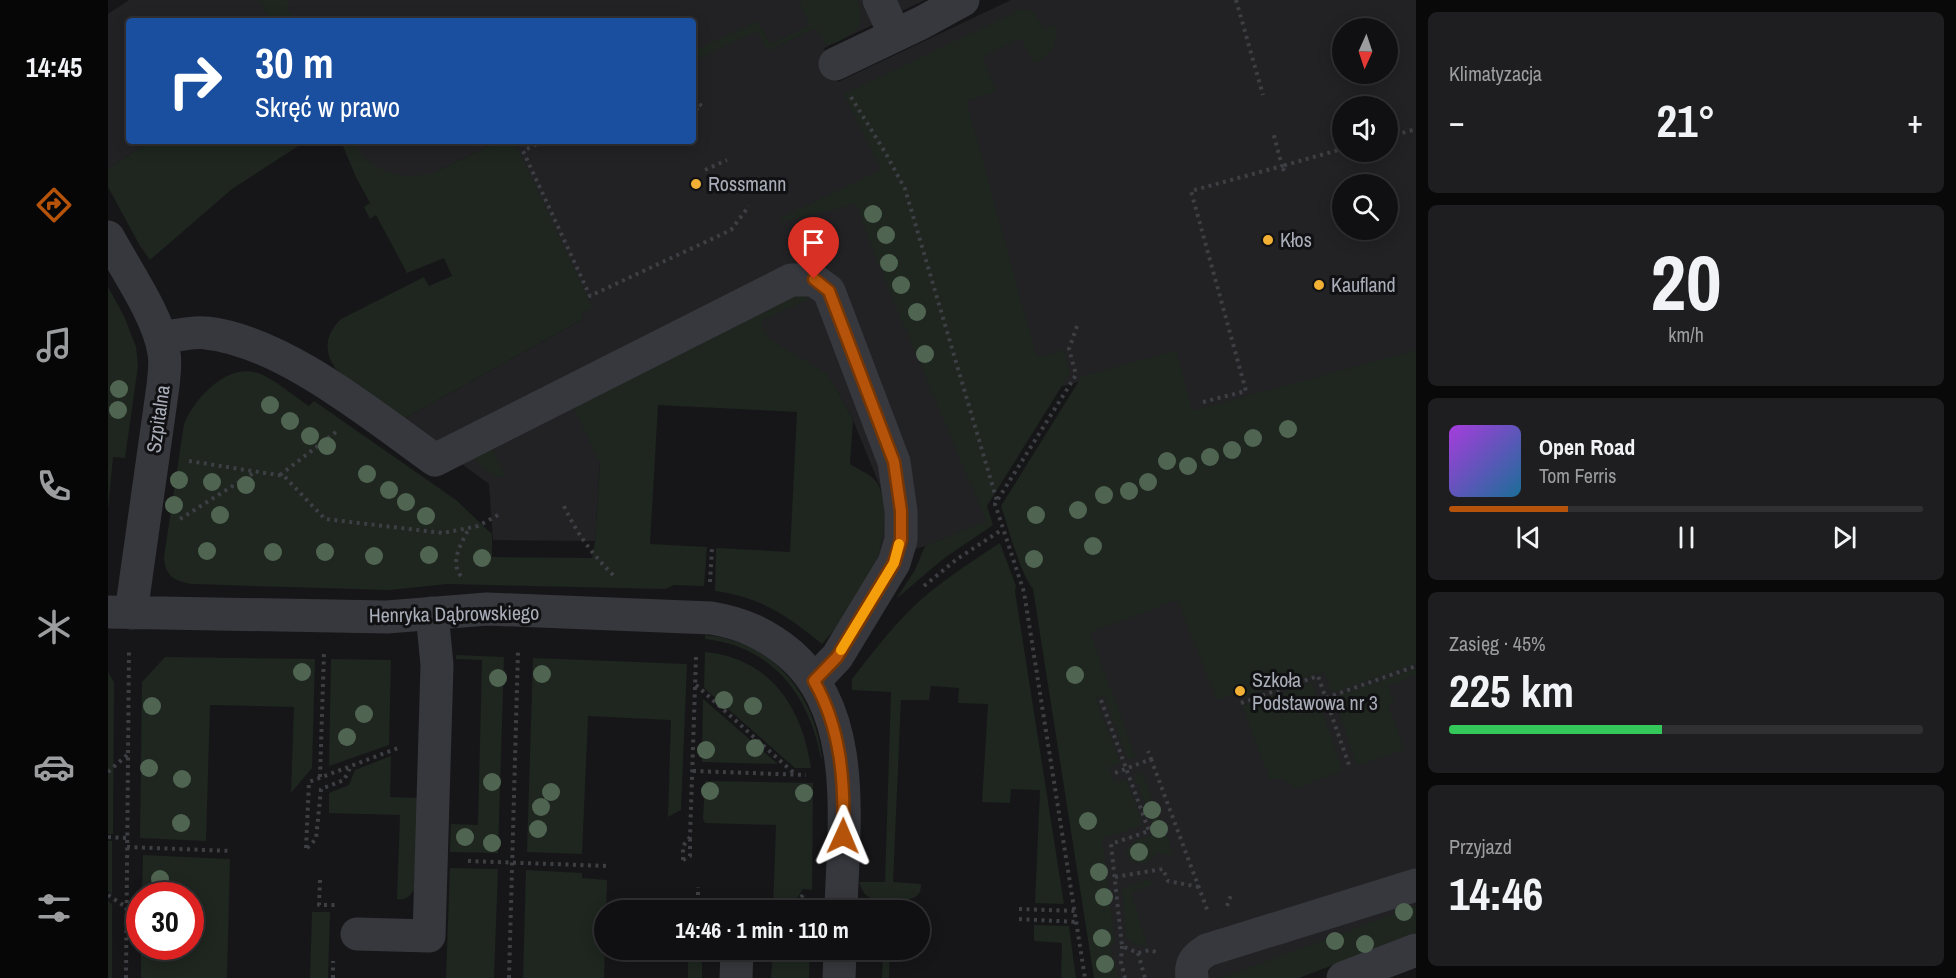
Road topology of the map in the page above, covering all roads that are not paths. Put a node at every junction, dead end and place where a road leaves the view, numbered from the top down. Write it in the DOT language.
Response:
graph roads {
  1 [pos="879,0"];
  2 [pos="963,0"];
  3 [pos="895,35"];
  4 [pos="835,64"];
  5 [pos="108,237"];
  6 [pos="161,338"];
  7 [pos="120,613"];
  8 [pos="432,613"];
  9 [pos="814,681"];
  10 [pos="1416,885"];
  11 [pos="841,900"];
  12 [pos="346,924"];
  13 [pos="1416,950"];
  14 [pos="840,960"];
  15 [pos="1191,972"];
  16 [pos="839,978"];
  17 [pos="1344,978"];
  1 -- 3 [label="street"];
  2 -- 3 [label="street"];
  3 -- 4 [label="street"];
  5 -- 6 [label="street, Szpitalna"];
  6 -- 7 [label="street, Szpitalna"];
  6 -- 9 [label="street"];
  7 -- 8 [label="street, Henryka Dąbrowskiego"];
  8 -- 9 [label="street, Henryka Dąbrowskiego"];
  8 -- 12 [label="street"];
  9 -- 11 [label="street, Henryka Dąbrowskiego"];
  10 -- 15 [label="street"];
  13 -- 17 [label="street"];
  14 -- 16 [label="street"];
}
